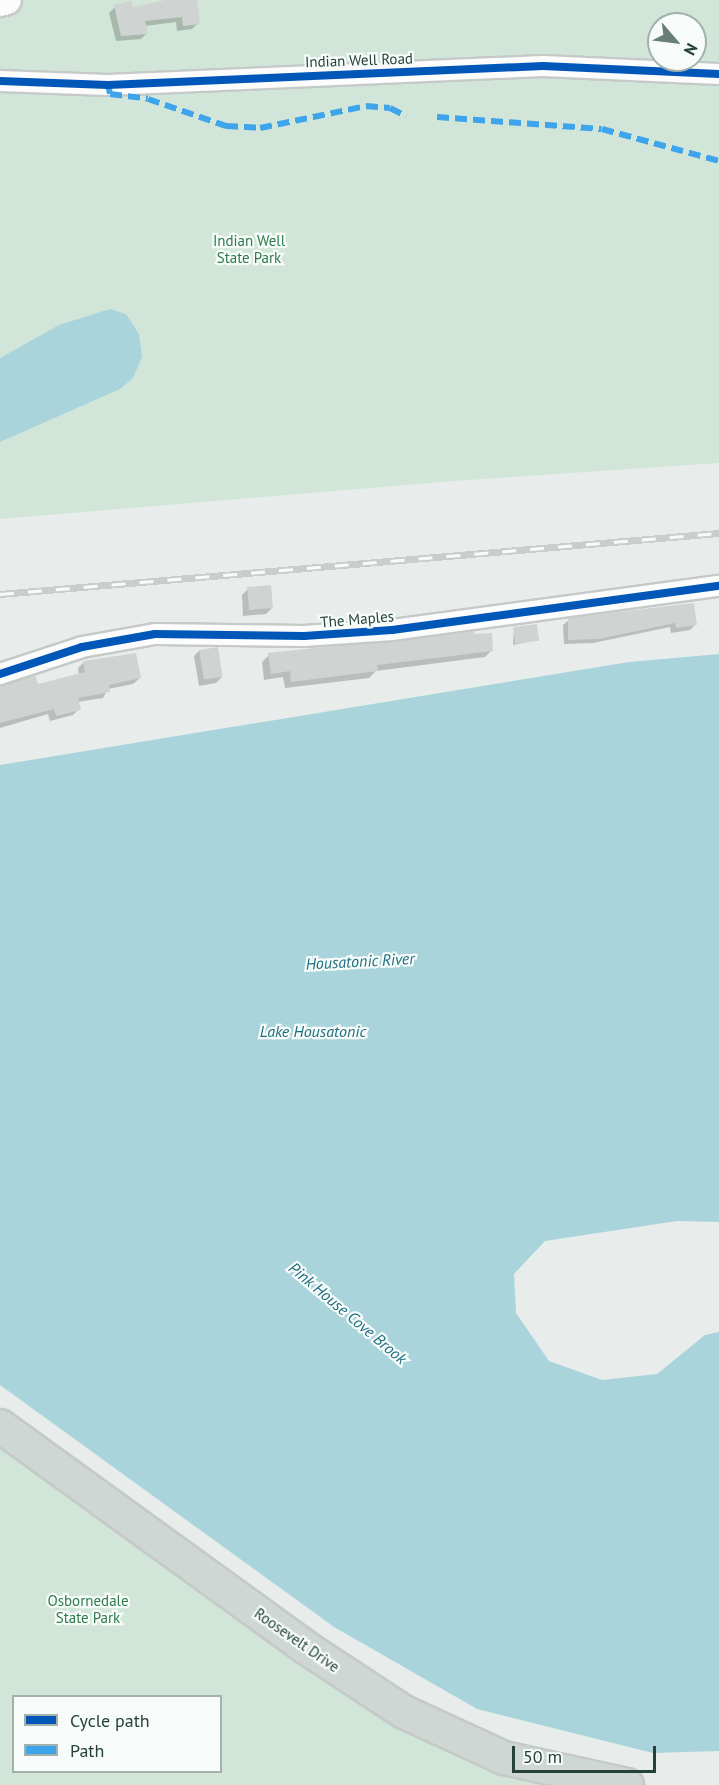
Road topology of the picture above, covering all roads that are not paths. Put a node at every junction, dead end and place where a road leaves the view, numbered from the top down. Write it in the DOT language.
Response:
graph roads {
  1 [pos="7,0"];
  2 [pos="0,2"];
  3 [pos="719,74"];
  4 [pos="0,81"];
  5 [pos="719,586"];
  6 [pos="0,674"];
  7 [pos="0,1426"];
  8 [pos="627,1785"];
  1 -- 2 [label="main road"];
  3 -- 4 [label="street, Indian Well Road"];
  5 -- 6 [label="street, The Maples"];
  7 -- 8 [label="main road, Roosevelt Drive"];
}
